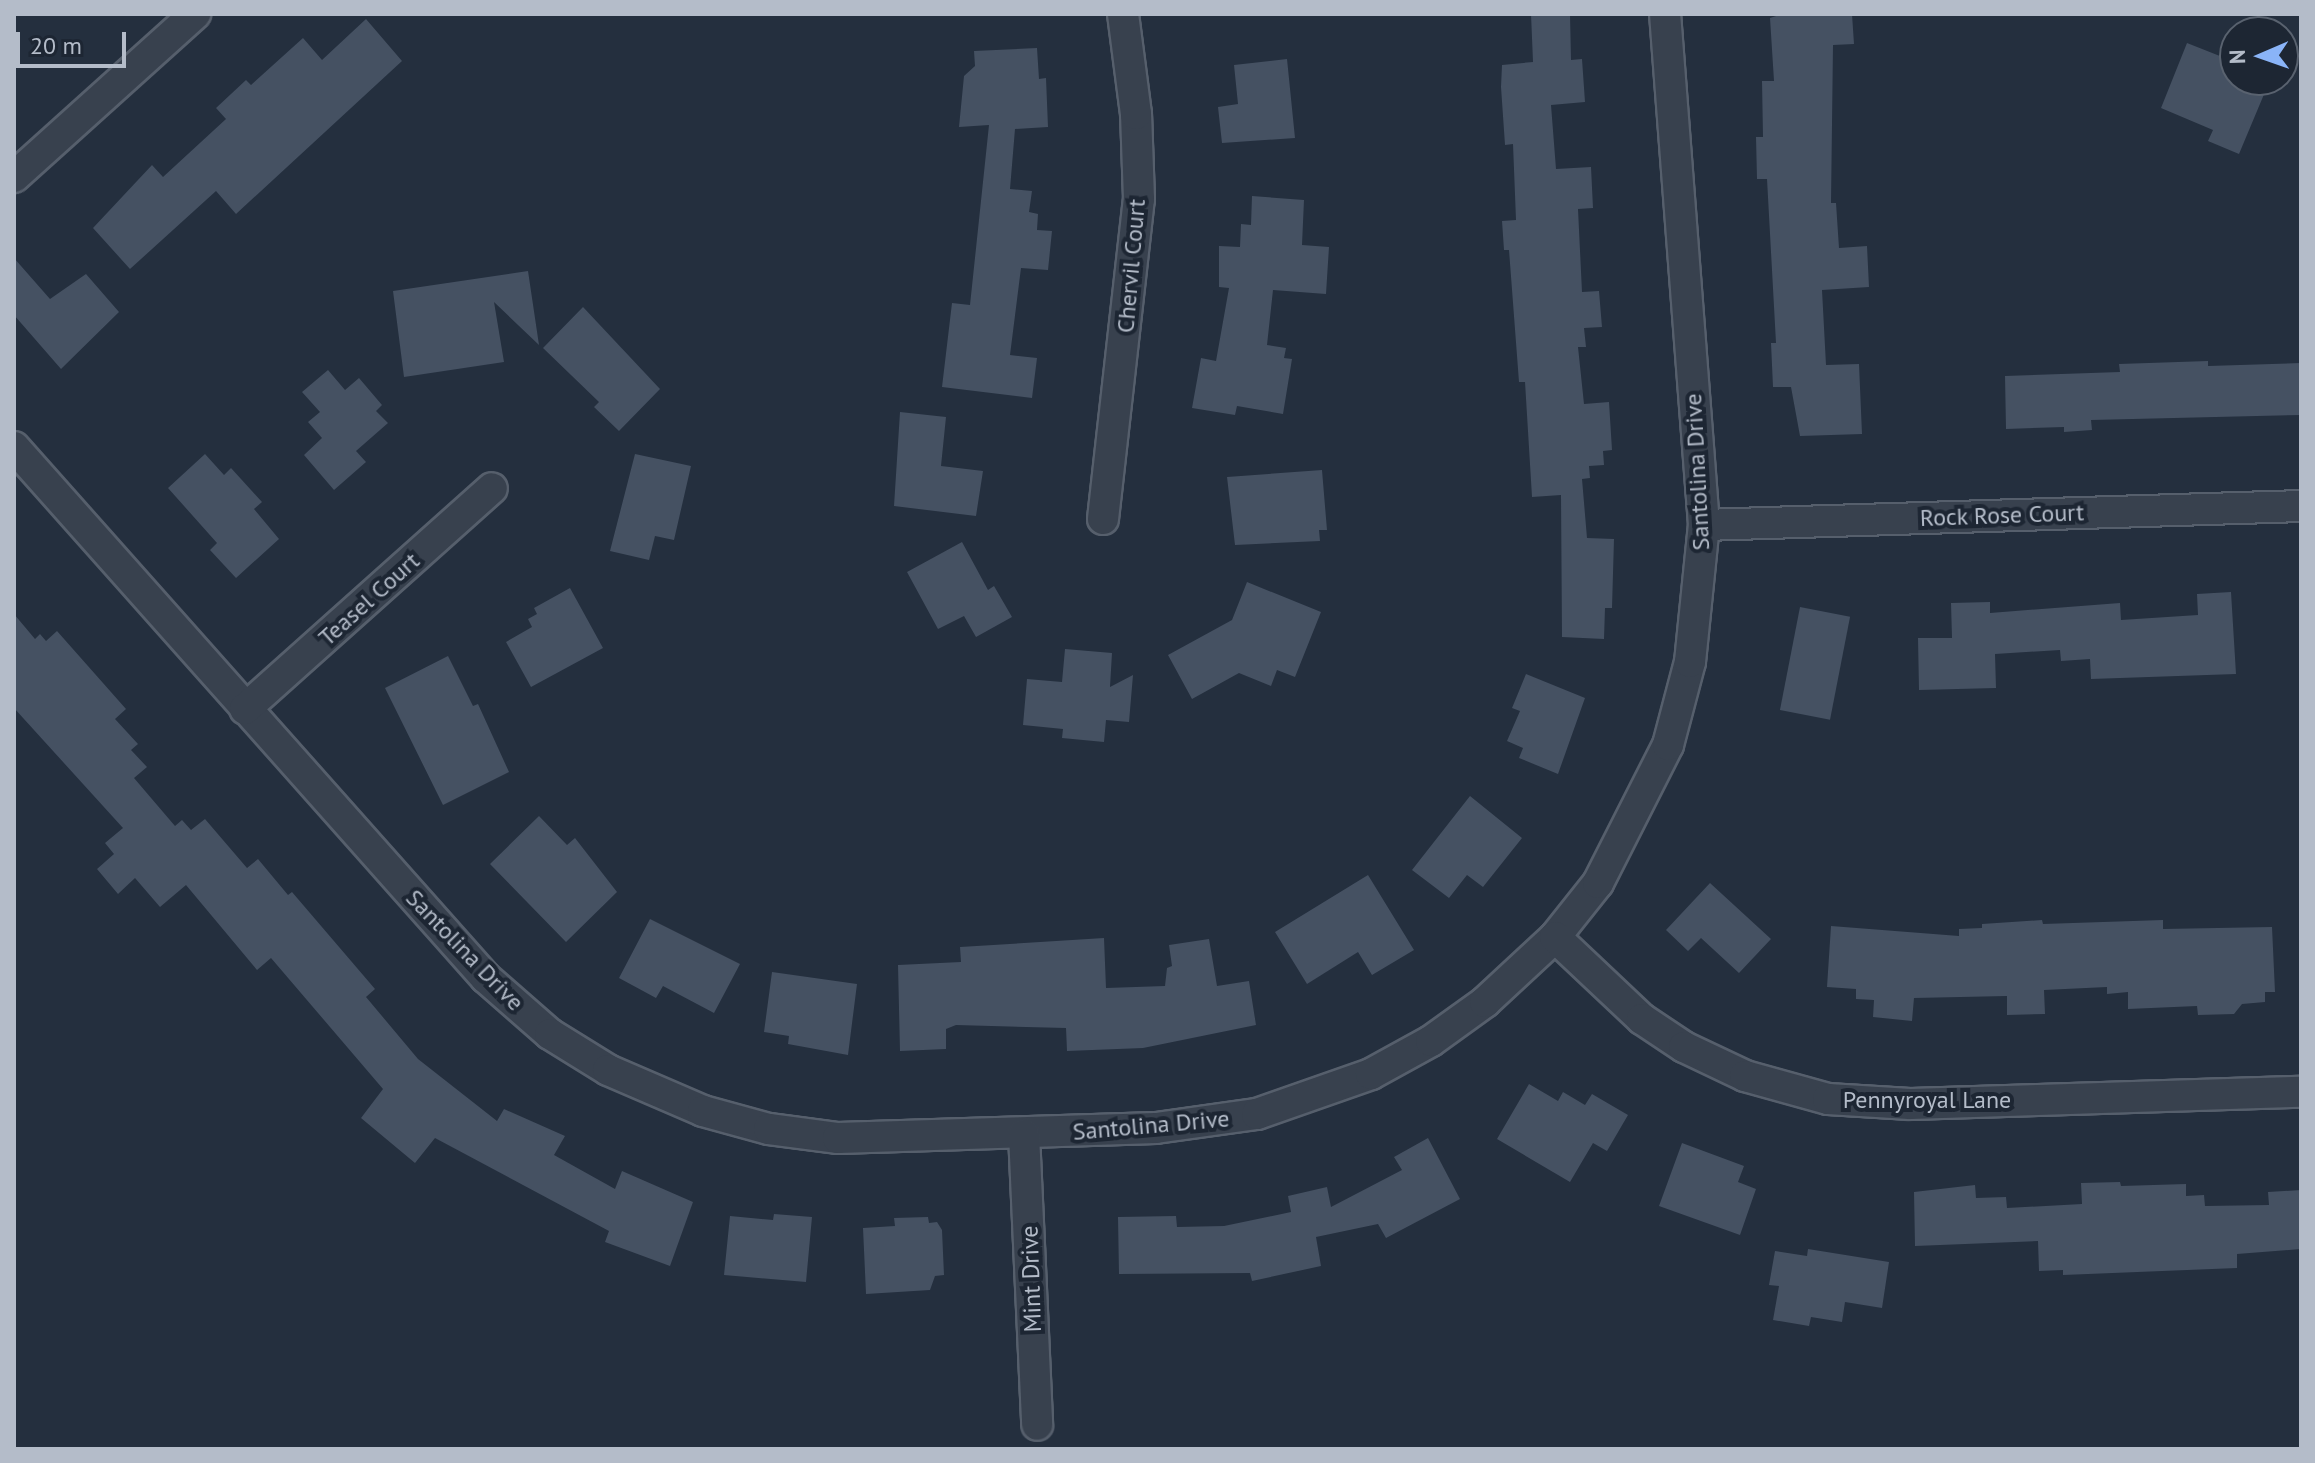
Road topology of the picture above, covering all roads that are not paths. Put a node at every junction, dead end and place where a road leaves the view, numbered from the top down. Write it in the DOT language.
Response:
graph roads {
  1 [pos="1123,14"];
  2 [pos="1665,14"];
  3 [pos="185,17"];
  4 [pos="14,177"];
  5 [pos="14,447"];
  6 [pos="492,488"];
  7 [pos="2301,506"];
  8 [pos="1103,519"];
  9 [pos="1704,525"];
  10 [pos="245,709"];
  11 [pos="1555,937"];
  12 [pos="2301,1092"];
  13 [pos="1024,1134"];
  14 [pos="1037,1425"];
  1 -- 8 [label="street, Chervil Court"];
  2 -- 9 [label="street, Santolina Drive"];
  3 -- 4 [label="street"];
  5 -- 10 [label="street, Santolina Drive"];
  6 -- 10 [label="street, Teasel Court"];
  7 -- 9 [label="street, Rock Rose Court"];
  9 -- 11 [label="street, Santolina Drive"];
  10 -- 13 [label="street, Santolina Drive"];
  11 -- 12 [label="street, Pennyroyal Lane"];
  11 -- 13 [label="street, Santolina Drive"];
  13 -- 14 [label="street, Mint Drive"];
}
